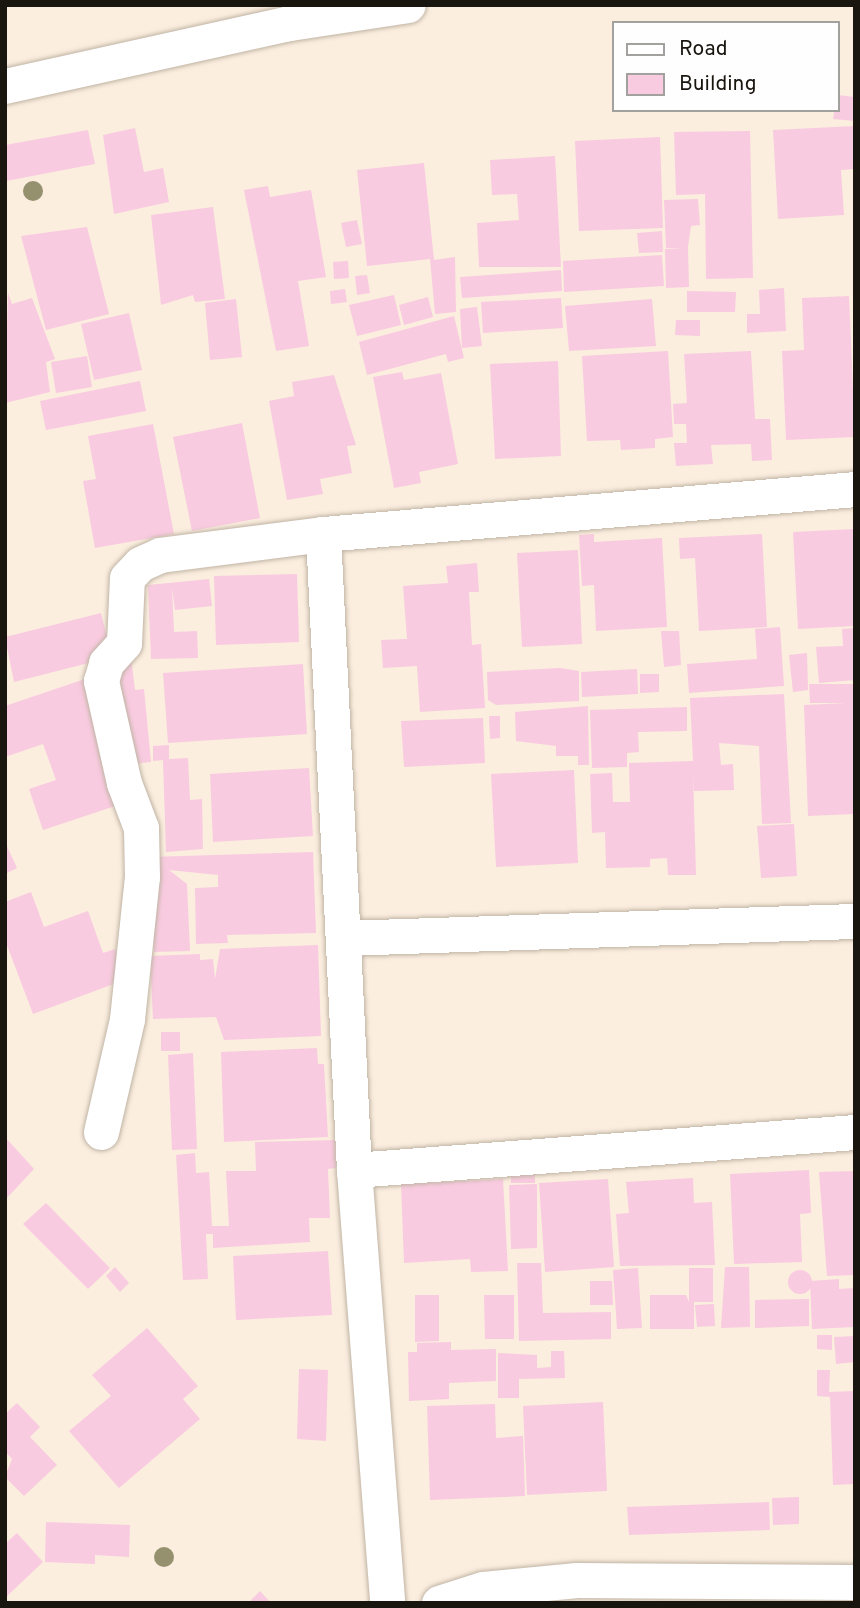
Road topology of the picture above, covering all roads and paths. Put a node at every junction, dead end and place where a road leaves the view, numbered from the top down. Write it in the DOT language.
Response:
graph roads {
  1 [pos="408,5"];
  2 [pos="5,86"];
  3 [pos="855,489"];
  4 [pos="323,534"];
  5 [pos="855,921"];
  6 [pos="344,938"];
  7 [pos="101,1132"];
  8 [pos="855,1132"];
  9 [pos="354,1170"];
  10 [pos="855,1582"];
  11 [pos="387,1603"];
  12 [pos="439,1603"];
  1 -- 2 [label="street"];
  3 -- 4 [label="street"];
  4 -- 6 [label="street"];
  4 -- 7 [label="street"];
  5 -- 6 [label="street"];
  6 -- 9 [label="street"];
  8 -- 9 [label="street"];
  9 -- 11 [label="street"];
  10 -- 12 [label="street"];
}
